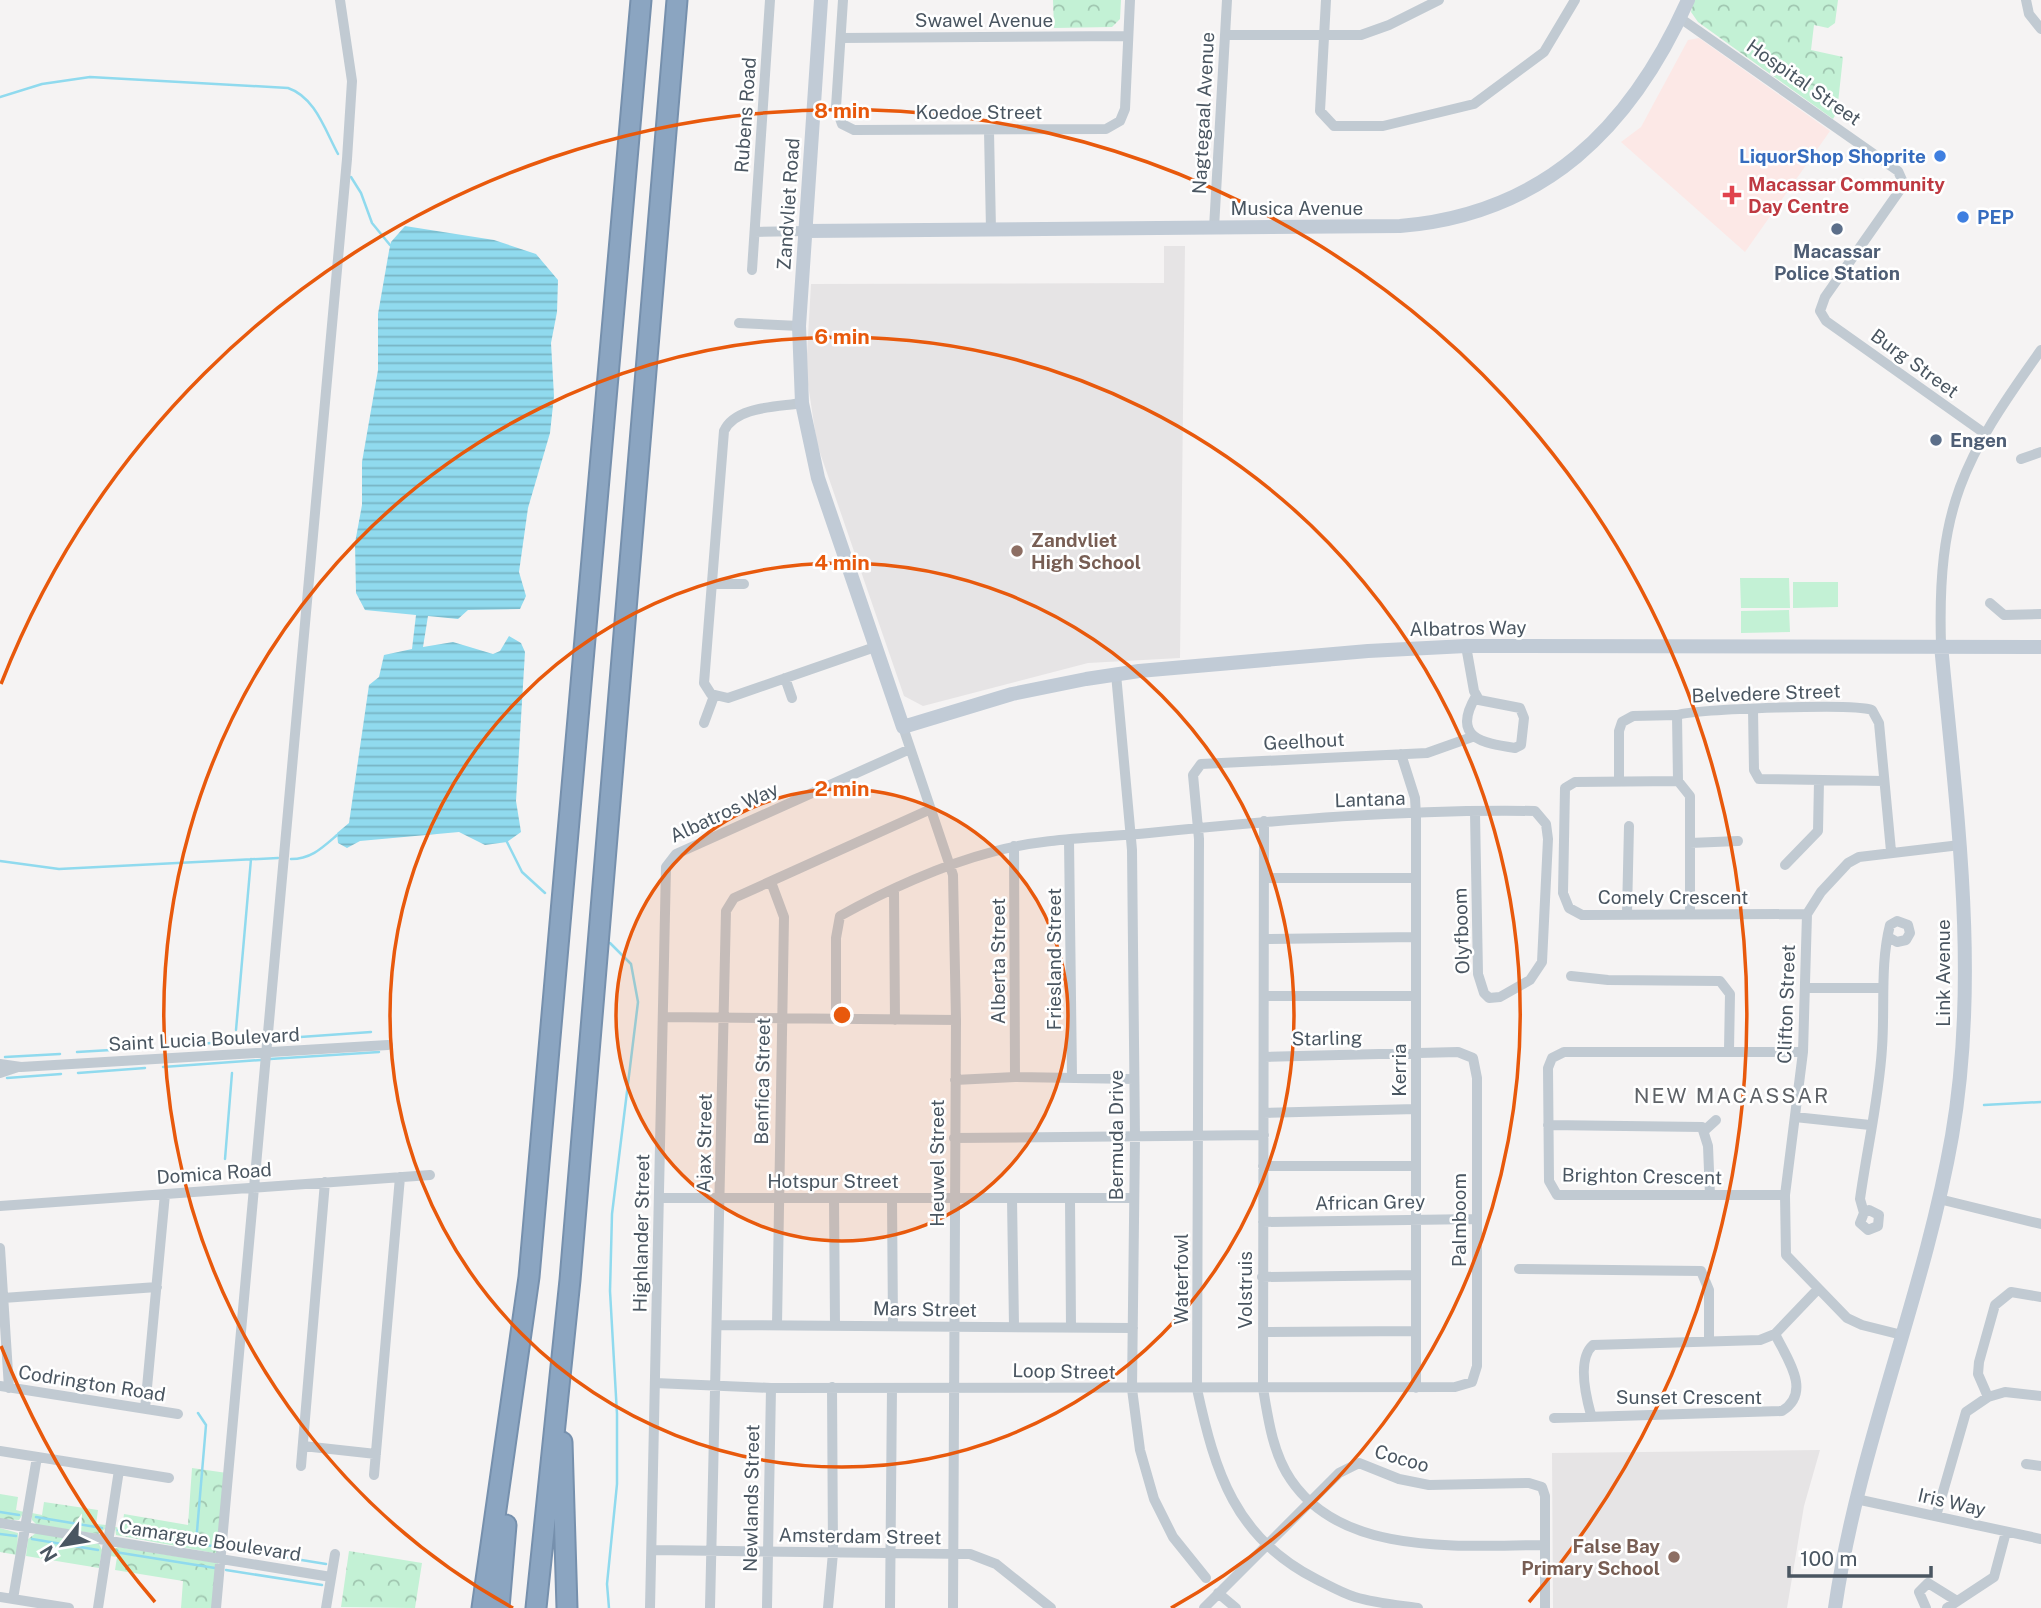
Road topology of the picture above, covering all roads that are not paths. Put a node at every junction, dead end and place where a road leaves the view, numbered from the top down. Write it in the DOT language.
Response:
graph roads {
  1 [pos="340,0"];
  2 [pos="641,0"];
  3 [pos="677,0"];
  4 [pos="770,0"];
  5 [pos="821,0"];
  6 [pos="843,0"];
  7 [pos="1130,0"];
  8 [pos="1227,0"];
  9 [pos="1326,0"];
  10 [pos="1439,0"];
  11 [pos="1576,0"];
  12 [pos="1688,0"];
  13 [pos="2026,0"];
  14 [pos="1680,18"];
  15 [pos="2041,29"];
  16 [pos="1226,35"];
  17 [pos="1128,36"];
  18 [pos="1324,36"];
  19 [pos="841,38"];
  20 [pos="989,131"];
  21 [pos="1214,228"];
  22 [pos="992,230"];
  23 [pos="806,231"];
  24 [pos="755,232"];
  25 [pos="752,270"];
  26 [pos="1826,321"];
  27 [pos="738,323"];
  28 [pos="799,326"];
  29 [pos="2041,350"];
  30 [pos="802,403"];
  31 [pos="1984,433"];
  32 [pos="2041,452"];
  33 [pos="2021,459"];
  34 [pos="744,583"];
  35 [pos="712,584"];
  36 [pos="1990,603"];
  37 [pos="2041,614"];
  38 [pos="1941,645"];
  39 [pos="1466,646"];
  40 [pos="875,647"];
  41 [pos="2041,647"];
  42 [pos="1116,674"];
  43 [pos="785,678"];
  44 [pos="714,696"];
  45 [pos="1476,696"];
  46 [pos="792,698"];
  47 [pos="1753,709"];
  48 [pos="1677,715"];
  49 [pos="704,723"];
  50 [pos="903,727"];
  51 [pos="1472,737"];
  52 [pos="910,748"];
  53 [pos="1401,754"];
  54 [pos="1678,780"];
  55 [pos="1819,780"];
  56 [pos="1619,781"];
  57 [pos="1884,781"];
  58 [pos="931,809"];
  59 [pos="1475,813"];
  60 [pos="1416,815"];
  61 [pos="1541,816"];
  62 [pos="1264,821"];
  63 [pos="1629,826"];
  64 [pos="1199,828"];
  65 [pos="1131,834"];
  66 [pos="1069,840"];
  67 [pos="1738,841"];
  68 [pos="1690,843"];
  69 [pos="1960,845"];
  70 [pos="1014,846"];
  71 [pos="1891,851"];
  72 [pos="670,859"];
  73 [pos="1785,864"];
  74 [pos="950,865"];
  75 [pos="1264,878"];
  76 [pos="1416,878"];
  77 [pos="771,882"];
  78 [pos="894,891"];
  79 [pos="1627,913"];
  80 [pos="1690,913"];
  81 [pos="1807,914"];
  82 [pos="1416,937"];
  83 [pos="1890,937"];
  84 [pos="1264,939"];
  85 [pos="1571,976"];
  86 [pos="1738,980"];
  87 [pos="1728,988"];
  88 [pos="1805,988"];
  89 [pos="1882,988"];
  90 [pos="1265,996"];
  91 [pos="1416,996"];
  92 [pos="663,1017"];
  93 [pos="724,1017"];
  94 [pos="780,1018"];
  95 [pos="836,1019"];
  96 [pos="895,1020"];
  97 [pos="956,1020"];
  98 [pos="388,1045"];
  99 [pos="1729,1050"];
  100 [pos="266,1052"];
  101 [pos="1803,1052"];
  102 [pos="1416,1053"];
  103 [pos="1265,1056"];
  104 [pos="1473,1058"];
  105 [pos="0,1064"];
  106 [pos="21,1067"];
  107 [pos="0,1073"];
  108 [pos="1015,1077"];
  109 [pos="1072,1077"];
  110 [pos="1134,1079"];
  111 [pos="955,1080"];
  112 [pos="1416,1108"];
  113 [pos="1264,1113"];
  114 [pos="1796,1117"];
  115 [pos="1716,1120"];
  116 [pos="1548,1125"];
  117 [pos="1870,1125"];
  118 [pos="1705,1130"];
  119 [pos="1264,1135"];
  120 [pos="954,1138"];
  121 [pos="1135,1138"];
  122 [pos="1199,1138"];
  123 [pos="1263,1166"];
  124 [pos="1416,1166"];
  125 [pos="430,1175"];
  126 [pos="400,1177"];
  127 [pos="326,1182"];
  128 [pos="255,1187"];
  129 [pos="165,1194"];
  130 [pos="1710,1195"];
  131 [pos="1785,1195"];
  132 [pos="659,1198"];
  133 [pos="779,1198"];
  134 [pos="955,1198"];
  135 [pos="1134,1198"];
  136 [pos="720,1199"];
  137 [pos="834,1199"];
  138 [pos="892,1199"];
  139 [pos="1012,1199"];
  140 [pos="1070,1199"];
  141 [pos="1939,1199"];
  142 [pos="0,1206"];
  143 [pos="1864,1213"];
  144 [pos="1416,1219"];
  145 [pos="1477,1219"];
  146 [pos="1263,1222"];
  147 [pos="2041,1224"];
  148 [pos="0,1248"];
  149 [pos="1714,1265"];
  150 [pos="1519,1269"];
  151 [pos="1704,1273"];
  152 [pos="1416,1275"];
  153 [pos="1262,1277"];
  154 [pos="157,1287"];
  155 [pos="1818,1289"];
  156 [pos="2041,1297"];
  157 [pos="3,1298"];
  158 [pos="523,1310"];
  159 [pos="717,1325"];
  160 [pos="776,1325"];
  161 [pos="835,1325"];
  162 [pos="893,1326"];
  163 [pos="1014,1326"];
  164 [pos="1071,1326"];
  165 [pos="955,1328"];
  166 [pos="1133,1328"];
  167 [pos="1416,1331"];
  168 [pos="1263,1332"];
  169 [pos="1775,1334"];
  170 [pos="1902,1335"];
  171 [pos="1709,1340"];
  172 [pos="559,1368"];
  173 [pos="1472,1382"];
  174 [pos="655,1383"];
  175 [pos="715,1386"];
  176 [pos="5,1387"];
  177 [pos="832,1387"];
  178 [pos="955,1387"];
  179 [pos="771,1388"];
  180 [pos="892,1388"];
  181 [pos="1263,1388"];
  182 [pos="1416,1388"];
  183 [pos="1132,1389"];
  184 [pos="1198,1389"];
  185 [pos="2040,1393"];
  186 [pos="1988,1397"];
  187 [pos="145,1409"];
  188 [pos="178,1414"];
  189 [pos="1591,1415"];
  190 [pos="1554,1418"];
  191 [pos="303,1446"];
  192 [pos="0,1451"];
  193 [pos="376,1454"];
  194 [pos="37,1457"];
  195 [pos="2026,1464"];
  196 [pos="301,1465"];
  197 [pos="2041,1466"];
  198 [pos="119,1470"];
  199 [pos="374,1475"];
  200 [pos="169,1479"];
  201 [pos="1856,1499"];
  202 [pos="1310,1502"];
  203 [pos="1936,1516"];
  204 [pos="0,1523"];
  205 [pos="25,1527"];
  206 [pos="2006,1532"];
  207 [pos="2041,1539"];
  208 [pos="108,1541"];
  209 [pos="1266,1545"];
  210 [pos="1545,1545"];
  211 [pos="652,1550"];
  212 [pos="711,1551"];
  213 [pos="767,1552"];
  214 [pos="832,1553"];
  215 [pos="335,1554"];
  216 [pos="891,1555"];
  217 [pos="953,1555"];
  218 [pos="221,1559"];
  219 [pos="331,1577"];
  220 [pos="1206,1578"];
  221 [pos="1218,1593"];
  222 [pos="0,1597"];
  223 [pos="13,1599"];
  224 [pos="1957,1601"];
  225 [pos="69,1608"];
  226 [pos="98,1608"];
  227 [pos="216,1608"];
  228 [pos="326,1608"];
  229 [pos="482,1608"];
  230 [pos="499,1608"];
  231 [pos="536,1608"];
  232 [pos="567,1608"];
  233 [pos="650,1608"];
  234 [pos="710,1608"];
  235 [pos="767,1608"];
  236 [pos="828,1608"];
  237 [pos="890,1608"];
  238 [pos="953,1608"];
  239 [pos="1051,1608"];
  240 [pos="1204,1608"];
  241 [pos="1236,1608"];
  242 [pos="1418,1608"];
  243 [pos="1545,1608"];
  244 [pos="1835,1608"];
  245 [pos="1926,1608"];
  246 [pos="1947,1608"];
  1 -- 100 [label="street"];
  2 -- 158 [label="highway"];
  3 -- 172 [label="highway"];
  4 -- 24 [label="street, Rubens Road"];
  5 -- 23 [label="street, Zandvliet Road"];
  6 -- 19 [label="street, Koedoe Street"];
  7 -- 17 [label="street, Koedoe Street"];
  8 -- 16 [label="street, Nagtegaal Avenue"];
  9 -- 18 [label="street"];
  10 -- 18 [label="street"];
  11 -- 18 [label="street"];
  12 -- 14 [label="street, Musica Avenue"];
  13 -- 15 [label="street"];
  14 -- 21 [label="street, Musica Avenue"];
  14 -- 26 [label="street, Hospital Street"];
  16 -- 18 [label="street"];
  16 -- 21 [label="street, Nagtegaal Avenue"];
  17 -- 19 [label="street, Swawel Avenue"];
  17 -- 20 [label="street, Koedoe Street"];
  19 -- 20 [label="street, Koedoe Street"];
  20 -- 22 [label="street"];
  21 -- 22 [label="street, Musica Avenue"];
  22 -- 23 [label="street, Musica Avenue"];
  23 -- 24 [label="street"];
  23 -- 28 [label="street, Zandvliet Road"];
  24 -- 25 [label="street, Rubens Road"];
  26 -- 31 [label="street, Burg Street"];
  27 -- 28 [label="street"];
  28 -- 30 [label="street, Zandvliet Road"];
  29 -- 31 [label="street, Link Avenue"];
  30 -- 35 [label="street"];
  30 -- 40 [label="street, Zandvliet Road"];
  31 -- 38 [label="street, Link Avenue"];
  32 -- 33 [label="street"];
  34 -- 35 [label="street"];
  35 -- 44 [label="street"];
  36 -- 37 [label="street"];
  38 -- 39 [label="street, Albatros Way"];
  38 -- 41 [label="street, Albatros Way"];
  38 -- 69 [label="street, Link Avenue"];
  39 -- 42 [label="street, Albatros Way"];
  39 -- 45 [label="street"];
  40 -- 43 [label="street"];
  40 -- 50 [label="street, Zandvliet Road"];
  42 -- 50 [label="street, Albatros Way"];
  42 -- 65 [label="street, Bermuda Drive"];
  43 -- 44 [label="street"];
  43 -- 46 [label="street"];
  44 -- 49 [label="street"];
  45 -- 51 [label="street"];
  45 -- 51 [label="street"];
  47 -- 48 [label="street, Belvedere Street"];
  47 -- 55 [label="street"];
  47 -- 57 [label="street, Belvedere Street"];
  48 -- 54 [label="street, Belvedere Street"];
  48 -- 56 [label="street"];
  50 -- 52 [label="street, Heuwel Street"];
  51 -- 53 [label="street, Geelhout"];
  52 -- 58 [label="street, Heuwel Street"];
  52 -- 72 [label="street, Albatros Way"];
  53 -- 60 [label="street, Kerria"];
  53 -- 64 [label="street, Geelhout"];
  54 -- 56 [label="street, Comely Crescent"];
  54 -- 68 [label="street, Belvedere Street"];
  55 -- 57 [label="street"];
  55 -- 73 [label="street"];
  56 -- 79 [label="street, Comely Crescent"];
  57 -- 71 [label="street, Belvedere Street"];
  58 -- 74 [label="street, Heuwel Street"];
  58 -- 77 [label="street, Ajax Street"];
  59 -- 60 [label="street, Lantana"];
  59 -- 61 [label="street, Lantana"];
  59 -- 61 [label="street, Olyfboom"];
  60 -- 62 [label="street, Lantana"];
  60 -- 76 [label="street, Kerria"];
  62 -- 64 [label="street, Lantana"];
  62 -- 75 [label="street, Volstruis"];
  63 -- 79 [label="street"];
  64 -- 65 [label="street, Lantana"];
  64 -- 122 [label="street, Waterfowl"];
  65 -- 66 [label="street, Lantana"];
  65 -- 110 [label="street, Bermuda Drive"];
  66 -- 70 [label="street, Lantana"];
  66 -- 109 [label="street, Friesland Street"];
  67 -- 68 [label="street"];
  68 -- 80 [label="street, Belvedere Street"];
  69 -- 71 [label="street"];
  69 -- 141 [label="street, Link Avenue"];
  70 -- 74 [label="street, Lantana"];
  70 -- 108 [label="street, Alberta Street"];
  71 -- 81 [label="street"];
  72 -- 92 [label="street, Highlander Street"];
  74 -- 78 [label="street, Lantana"];
  74 -- 97 [label="street, Heuwel Street"];
  75 -- 76 [label="street"];
  75 -- 84 [label="street, Volstruis"];
  76 -- 82 [label="street, Kerria"];
  77 -- 93 [label="street, Ajax Street"];
  77 -- 94 [label="street, Benfica Street"];
  78 -- 95 [label="street, Lantana"];
  78 -- 96 [label="street"];
  79 -- 80 [label="street, Comely Crescent"];
  80 -- 81 [label="street, Comely Crescent"];
  81 -- 88 [label="street, Clifton Street"];
  82 -- 84 [label="street"];
  82 -- 91 [label="street, Kerria"];
  83 -- 89 [label="street"];
  84 -- 90 [label="street, Volstruis"];
  85 -- 87 [label="street"];
  86 -- 87 [label="street"];
  87 -- 99 [label="street"];
  88 -- 89 [label="street"];
  88 -- 101 [label="street, Clifton Street"];
  89 -- 117 [label="street"];
  90 -- 91 [label="street"];
  90 -- 103 [label="street, Volstruis"];
  91 -- 102 [label="street, Kerria"];
  92 -- 93 [label="street"];
  92 -- 132 [label="street, Highlander Street"];
  93 -- 94 [label="street"];
  93 -- 136 [label="street, Ajax Street"];
  94 -- 95 [label="street"];
  94 -- 133 [label="street, Benfica Street"];
  95 -- 96 [label="street"];
  96 -- 97 [label="street"];
  97 -- 111 [label="street, Heuwel Street"];
  98 -- 100 [label="street, Saint Lucia Boulevard"];
  99 -- 101 [label="street, Brighton Crescent"];
  99 -- 116 [label="street, Brighton Crescent"];
  100 -- 106 [label="street, Saint Lucia Boulevard"];
  100 -- 128 [label="street"];
  101 -- 114 [label="street, Clifton Street"];
  102 -- 103 [label="street, Starling"];
  102 -- 104 [label="street, Starling"];
  102 -- 112 [label="street, Kerria"];
  103 -- 113 [label="street, Volstruis"];
  104 -- 145 [label="street, Palmboom"];
  105 -- 106 [label="street, Saint Lucia Boulevard"];
  106 -- 107 [label="street, Saint Lucia Boulevard"];
  108 -- 109 [label="street"];
  108 -- 111 [label="street"];
  109 -- 110 [label="street"];
  110 -- 121 [label="street, Bermuda Drive"];
  111 -- 120 [label="street, Heuwel Street"];
  112 -- 113 [label="street"];
  112 -- 124 [label="street, Kerria"];
  113 -- 119 [label="street, Volstruis"];
  114 -- 117 [label="street"];
  114 -- 131 [label="street, Clifton Street"];
  115 -- 118 [label="street"];
  116 -- 118 [label="street"];
  116 -- 130 [label="street, Brighton Crescent"];
  117 -- 143 [label="street"];
  118 -- 130 [label="street"];
  119 -- 122 [label="street"];
  119 -- 123 [label="street, Volstruis"];
  120 -- 121 [label="street"];
  120 -- 134 [label="street, Heuwel Street"];
  121 -- 122 [label="street"];
  121 -- 135 [label="street, Bermuda Drive"];
  122 -- 184 [label="street, Waterfowl"];
  123 -- 124 [label="street"];
  123 -- 146 [label="street, Volstruis"];
  124 -- 144 [label="street, Kerria"];
  125 -- 126 [label="street, Domica Road"];
  126 -- 127 [label="street, Domica Road"];
  126 -- 193 [label="street"];
  127 -- 128 [label="street, Domica Road"];
  127 -- 191 [label="street"];
  128 -- 129 [label="street, Domica Road"];
  128 -- 218 [label="street"];
  129 -- 142 [label="street, Domica Road"];
  129 -- 154 [label="street"];
  130 -- 131 [label="street, Brighton Crescent"];
  131 -- 155 [label="street, Clifton Street"];
  132 -- 136 [label="street, Hotspur Street"];
  132 -- 174 [label="street, Highlander Street"];
  133 -- 136 [label="street, Hotspur Street"];
  133 -- 137 [label="street, Hotspur Street"];
  133 -- 160 [label="street, Benfica Street"];
  134 -- 138 [label="street, Hotspur Street"];
  134 -- 139 [label="street, Hotspur Street"];
  134 -- 165 [label="street, Heuwel Street"];
  135 -- 140 [label="street, Hotspur Street"];
  135 -- 166 [label="street, Bermuda Drive"];
  136 -- 159 [label="street, Ajax Street"];
  137 -- 138 [label="street, Hotspur Street"];
  137 -- 161 [label="street"];
  138 -- 162 [label="street"];
  139 -- 140 [label="street, Hotspur Street"];
  139 -- 163 [label="street"];
  140 -- 164 [label="street"];
  141 -- 147 [label="street"];
  141 -- 170 [label="street, Link Avenue"];
  144 -- 145 [label="street, African Grey"];
  144 -- 146 [label="street, African Grey"];
  144 -- 152 [label="street, Kerria"];
  145 -- 173 [label="street, Palmboom"];
  146 -- 153 [label="street, Volstruis"];
  148 -- 157 [label="street"];
  149 -- 151 [label="street"];
  150 -- 151 [label="street"];
  151 -- 171 [label="street"];
  152 -- 153 [label="street"];
  152 -- 167 [label="street, Kerria"];
  153 -- 168 [label="street, Volstruis"];
  154 -- 157 [label="street"];
  154 -- 187 [label="street"];
  155 -- 169 [label="street"];
  155 -- 170 [label="street, Clifton Street"];
  156 -- 186 [label="street"];
  157 -- 176 [label="street"];
  158 -- 229 [label="highway"];
  158 -- 230 [label="highway"];
  159 -- 160 [label="street, Mars Street"];
  159 -- 175 [label="street, Ajax Street"];
  160 -- 161 [label="street, Mars Street"];
  161 -- 162 [label="street, Mars Street"];
  162 -- 165 [label="street, Mars Street"];
  163 -- 164 [label="street, Mars Street"];
  163 -- 165 [label="street, Mars Street"];
  164 -- 166 [label="street, Mars Street"];
  165 -- 178 [label="street, Heuwel Street"];
  166 -- 183 [label="street, Bermuda Drive"];
  167 -- 168 [label="street"];
  167 -- 182 [label="street, Kerria"];
  168 -- 181 [label="street, Volstruis"];
  169 -- 171 [label="street, Sunset Crescent"];
  169 -- 189 [label="street, Sunset Crescent"];
  170 -- 201 [label="street, Link Avenue"];
  171 -- 189 [label="street, Sunset Crescent"];
  172 -- 231 [label="highway"];
  172 -- 232 [label="highway"];
  173 -- 182 [label="street, Loop Street"];
  174 -- 175 [label="street, Loop Street"];
  174 -- 211 [label="street, Highlander Street"];
  175 -- 179 [label="street, Loop Street"];
  175 -- 212 [label="street, Ajax Street"];
  176 -- 187 [label="street, Codrington Road"];
  177 -- 179 [label="street, Loop Street"];
  177 -- 180 [label="street, Loop Street"];
  177 -- 214 [label="street"];
  178 -- 180 [label="street, Loop Street"];
  178 -- 183 [label="street, Loop Street"];
  178 -- 217 [label="street, Heuwel Street"];
  179 -- 213 [label="street, Newlands Street"];
  180 -- 216 [label="street"];
  181 -- 182 [label="street, Loop Street"];
  181 -- 184 [label="street, Loop Street"];
  181 -- 202 [label="street, Volstruis"];
  183 -- 184 [label="street, Loop Street"];
  183 -- 220 [label="street, Bermuda Drive"];
  184 -- 209 [label="street, Waterfowl"];
  185 -- 186 [label="street"];
  186 -- 203 [label="street"];
  187 -- 188 [label="street, Codrington Road"];
  189 -- 190 [label="street, Sunset Crescent"];
  191 -- 193 [label="street"];
  191 -- 196 [label="street"];
  192 -- 194 [label="street"];
  193 -- 199 [label="street"];
  194 -- 198 [label="street"];
  194 -- 205 [label="street"];
  195 -- 197 [label="street"];
  198 -- 200 [label="street"];
  198 -- 208 [label="street"];
  201 -- 203 [label="street, Iris Way"];
  201 -- 244 [label="street, Link Avenue"];
  202 -- 209 [label="street, Cocoo"];
  202 -- 210 [label="street, Volstruis"];
  202 -- 210 [label="street, Cocoo"];
  203 -- 206 [label="street, Iris Way"];
  204 -- 205 [label="street, Camargue Boulevard"];
  205 -- 208 [label="street, Camargue Boulevard"];
  205 -- 223 [label="street"];
  206 -- 207 [label="street, Iris Way"];
  206 -- 224 [label="street"];
  208 -- 218 [label="street, Camargue Boulevard"];
  208 -- 226 [label="street"];
  209 -- 221 [label="street, Cocoo"];
  209 -- 242 [label="street, Waterfowl"];
  210 -- 243 [label="street"];
  211 -- 212 [label="street, Amsterdam Street"];
  211 -- 233 [label="street, Highlander Street"];
  212 -- 213 [label="street, Amsterdam Street"];
  212 -- 234 [label="street, Ajax Street"];
  213 -- 214 [label="street, Amsterdam Street"];
  213 -- 235 [label="street, Newlands Street"];
  214 -- 216 [label="street, Amsterdam Street"];
  214 -- 236 [label="street"];
  215 -- 219 [label="street"];
  216 -- 217 [label="street, Amsterdam Street"];
  216 -- 237 [label="street"];
  217 -- 238 [label="street, Heuwel Street"];
  217 -- 239 [label="street, Amsterdam Street"];
  218 -- 219 [label="street, Camargue Boulevard"];
  218 -- 227 [label="street"];
  219 -- 228 [label="street"];
  221 -- 240 [label="street, Cocoo"];
  221 -- 241 [label="street"];
  222 -- 223 [label="street"];
  223 -- 225 [label="street"];
  224 -- 245 [label="street"];
  224 -- 246 [label="street"];
}
